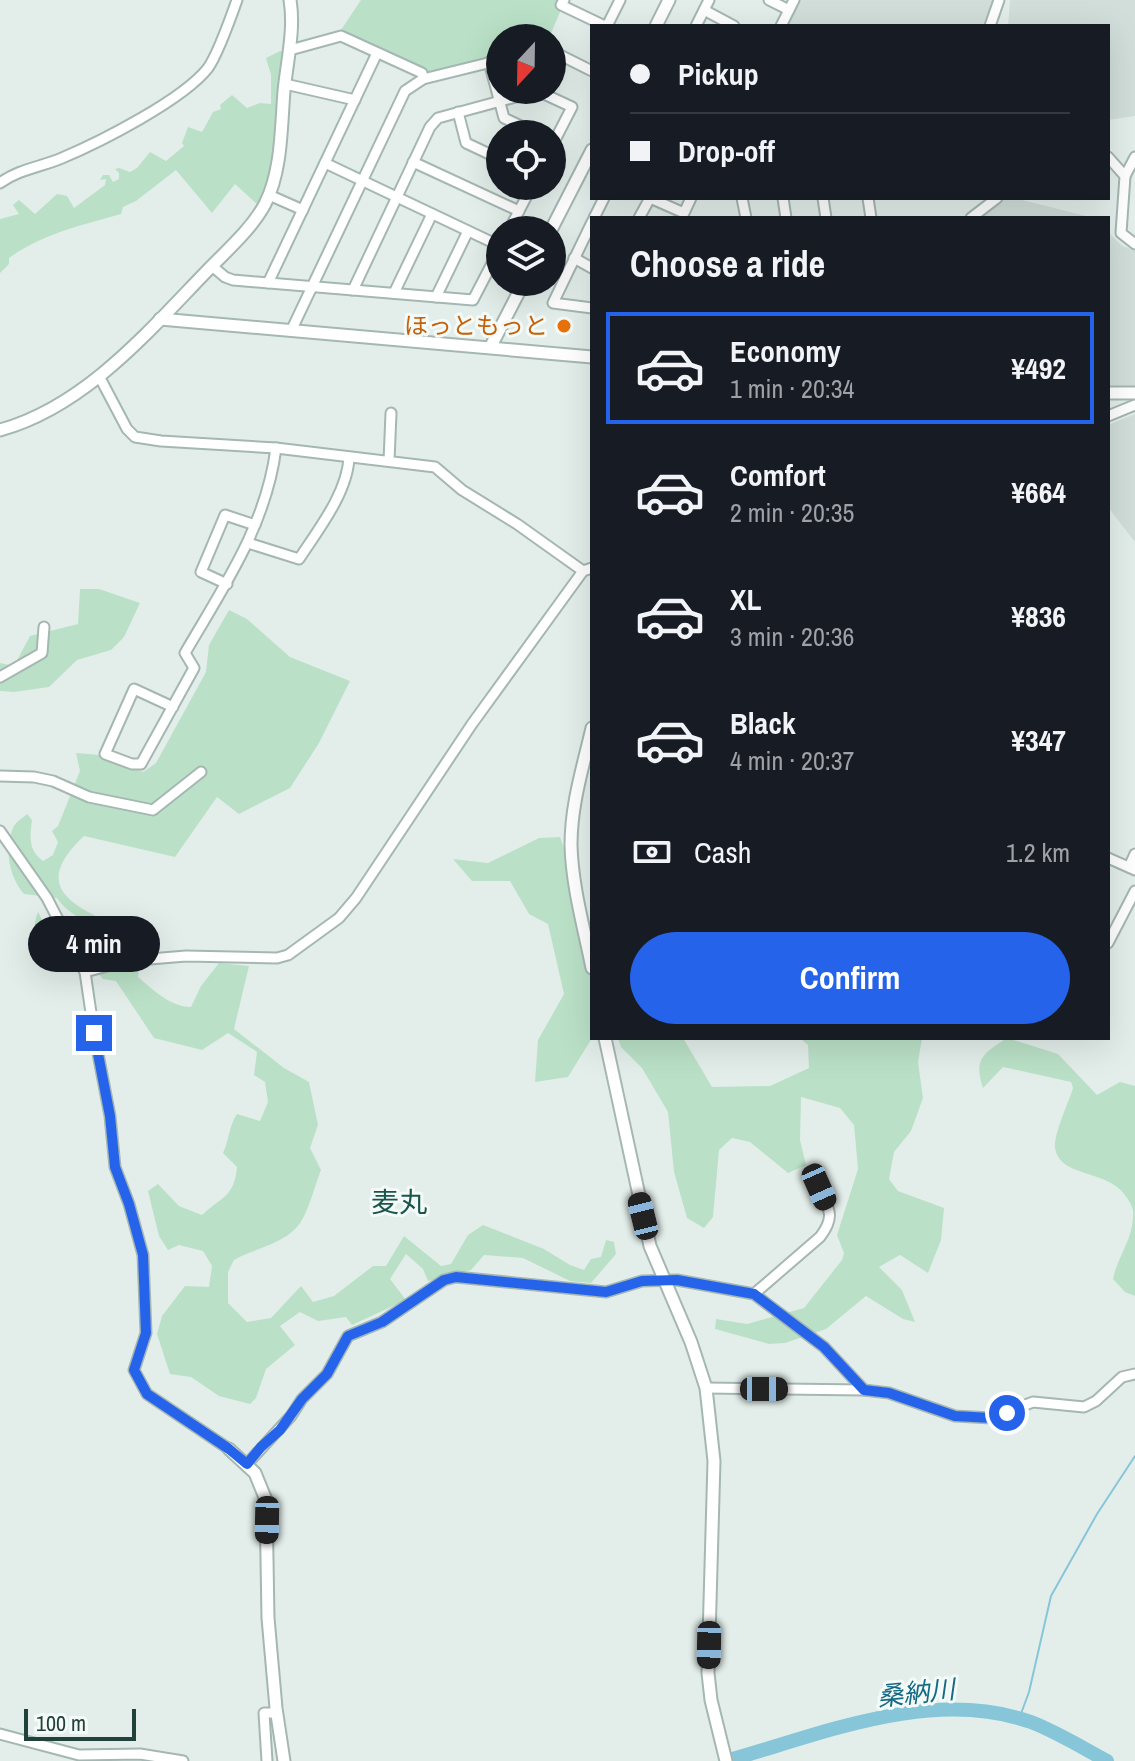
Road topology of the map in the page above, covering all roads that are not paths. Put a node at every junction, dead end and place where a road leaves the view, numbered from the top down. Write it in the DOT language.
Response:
graph roads {
  1 [pos="237,0"];
  2 [pos="290,0"];
  3 [pos="564,0"];
  4 [pos="620,0"];
  5 [pos="669,0"];
  6 [pos="709,0"];
  7 [pos="769,0"];
  8 [pos="794,0"];
  9 [pos="999,0"];
  10 [pos="704,10"];
  11 [pos="789,10"];
  12 [pos="602,24"];
  13 [pos="607,24"];
  14 [pos="657,24"];
  15 [pos="697,24"];
  16 [pos="730,24"];
  17 [pos="782,24"];
  18 [pos="991,24"];
  19 [pos="290,50"];
  20 [pos="377,53"];
  21 [pos="566,58"];
  22 [pos="486,63"];
  23 [pos="590,70"];
  24 [pos="423,79"];
  25 [pos="285,84"];
  26 [pos="355,100"];
  27 [pos="491,104"];
  28 [pos="565,104"];
  29 [pos="458,112"];
  30 [pos="565,120"];
  31 [pos="486,152"];
  32 [pos="590,154"];
  33 [pos="1135,157"];
  34 [pos="1110,159"];
  35 [pos="413,162"];
  36 [pos="325,163"];
  37 [pos="1125,176"];
  38 [pos="361,180"];
  39 [pos="0,183"];
  40 [pos="269,195"];
  41 [pos="397,197"];
  42 [pos="525,200"];
  43 [pos="655,200"];
  44 [pos="690,200"];
  45 [pos="994,200"];
  46 [pos="303,210"];
  47 [pos="519,211"];
  48 [pos="684,213"];
  49 [pos="432,214"];
  50 [pos="516,216"];
  51 [pos="558,216"];
  52 [pos="690,216"];
  53 [pos="974,216"];
  54 [pos="590,226"];
  55 [pos="468,231"];
  56 [pos="486,240"];
  57 [pos="1135,244"];
  58 [pos="574,258"];
  59 [pos="212,266"];
  60 [pos="590,267"];
  61 [pos="486,274"];
  62 [pos="268,283"];
  63 [pos="312,287"];
  64 [pos="353,290"];
  65 [pos="394,293"];
  66 [pos="517,296"];
  67 [pos="436,297"];
  68 [pos="590,308"];
  69 [pos="160,319"];
  70 [pos="291,331"];
  71 [pos="491,346"];
  72 [pos="590,357"];
  73 [pos="99,376"];
  74 [pos="1110,393"];
  75 [pos="1135,393"];
  76 [pos="1135,405"];
  77 [pos="391,413"];
  78 [pos="1110,415"];
  79 [pos="0,430"];
  80 [pos="276,448"];
  81 [pos="349,457"];
  82 [pos="389,461"];
  83 [pos="255,525"];
  84 [pos="248,543"];
  85 [pos="589,570"];
  86 [pos="227,584"];
  87 [pos="44,627"];
  88 [pos="0,677"];
  89 [pos="173,707"];
  90 [pos="590,736"];
  91 [pos="201,772"];
  92 [pos="0,776"];
  93 [pos="0,831"];
  94 [pos="1135,854"];
  95 [pos="1110,859"];
  96 [pos="1132,868"];
  97 [pos="1135,891"];
  98 [pos="1110,939"];
  99 [pos="590,958"];
  100 [pos="85,972"];
  101 [pos="605,1040"];
  102 [pos="819,1187"];
  103 [pos="664,1280"];
  104 [pos="754,1294"];
  105 [pos="1135,1374"];
  106 [pos="706,1388"];
  107 [pos="864,1390"];
  108 [pos="229,1449"];
  109 [pos="247,1464"];
  110 [pos="276,1713"];
  111 [pos="0,1734"];
  112 [pos="183,1761"];
  113 [pos="267,1761"];
  114 [pos="284,1761"];
  115 [pos="726,1761"];
  1 -- 39 [label="street"];
  2 -- 19 [label="street"];
  3 -- 12 [label="street"];
  4 -- 13 [label="street"];
  5 -- 14 [label="street"];
  6 -- 10 [label="street"];
  7 -- 11 [label="street"];
  8 -- 11 [label="street"];
  9 -- 18 [label="street"];
  10 -- 15 [label="street"];
  10 -- 16 [label="street"];
  11 -- 17 [label="street"];
  19 -- 20 [label="street"];
  19 -- 25 [label="street"];
  20 -- 24 [label="street"];
  20 -- 26 [label="street"];
  21 -- 23 [label="street"];
  22 -- 24 [label="street"];
  24 -- 38 [label="street"];
  25 -- 26 [label="street"];
  25 -- 40 [label="street"];
  26 -- 36 [label="street"];
  27 -- 29 [label="street"];
  28 -- 30 [label="street"];
  29 -- 31 [label="street"];
  29 -- 35 [label="street"];
  32 -- 51 [label="street"];
  33 -- 37 [label="street"];
  34 -- 37 [label="street"];
  35 -- 41 [label="street"];
  35 -- 47 [label="street"];
  36 -- 38 [label="street"];
  36 -- 46 [label="street"];
  37 -- 57 [label="street"];
  38 -- 41 [label="street"];
  38 -- 63 [label="street"];
  40 -- 46 [label="street"];
  40 -- 59 [label="street"];
  41 -- 49 [label="street"];
  41 -- 64 [label="street"];
  42 -- 47 [label="street"];
  43 -- 48 [label="street"];
  44 -- 48 [label="street"];
  45 -- 53 [label="street"];
  46 -- 62 [label="street"];
  47 -- 50 [label="street"];
  48 -- 52 [label="street"];
  49 -- 55 [label="street"];
  49 -- 65 [label="street"];
  54 -- 58 [label="street"];
  55 -- 56 [label="street"];
  55 -- 67 [label="street"];
  58 -- 60 [label="street"];
  58 -- 68 [label="street"];
  59 -- 62 [label="street"];
  59 -- 69 [label="street"];
  61 -- 67 [label="street"];
  62 -- 63 [label="street"];
  63 -- 64 [label="street"];
  63 -- 70 [label="street"];
  64 -- 65 [label="street"];
  65 -- 67 [label="street"];
  66 -- 71 [label="street"];
  69 -- 70 [label="street"];
  69 -- 73 [label="street"];
  70 -- 71 [label="street"];
  71 -- 72 [label="street"];
  73 -- 79 [label="street"];
  73 -- 80 [label="street"];
  74 -- 75 [label="street"];
  76 -- 78 [label="street"];
  77 -- 82 [label="street"];
  80 -- 81 [label="street"];
  80 -- 83 [label="street"];
  81 -- 82 [label="street"];
  81 -- 84 [label="street"];
  82 -- 85 [label="street"];
  83 -- 84 [label="street"];
  83 -- 86 [label="street"];
  84 -- 86 [label="street"];
  85 -- 100 [label="street"];
  86 -- 89 [label="street"];
  87 -- 88 [label="street"];
  89 -- 89 [label="street"];
  90 -- 99 [label="street"];
  91 -- 92 [label="street"];
  93 -- 100 [label="street"];
  94 -- 96 [label="street"];
  95 -- 96 [label="street"];
  97 -- 98 [label="street"];
  100 -- 108 [label="street"];
  101 -- 103 [label="street"];
  102 -- 104 [label="street"];
  103 -- 104 [label="street"];
  103 -- 106 [label="street"];
  103 -- 109 [label="street"];
  104 -- 107 [label="street"];
  105 -- 107 [label="street"];
  106 -- 107 [label="street"];
  106 -- 115 [label="street"];
  108 -- 109 [label="street"];
  109 -- 110 [label="street"];
  110 -- 113 [label="street"];
  110 -- 114 [label="street"];
  111 -- 112 [label="street"];
}
